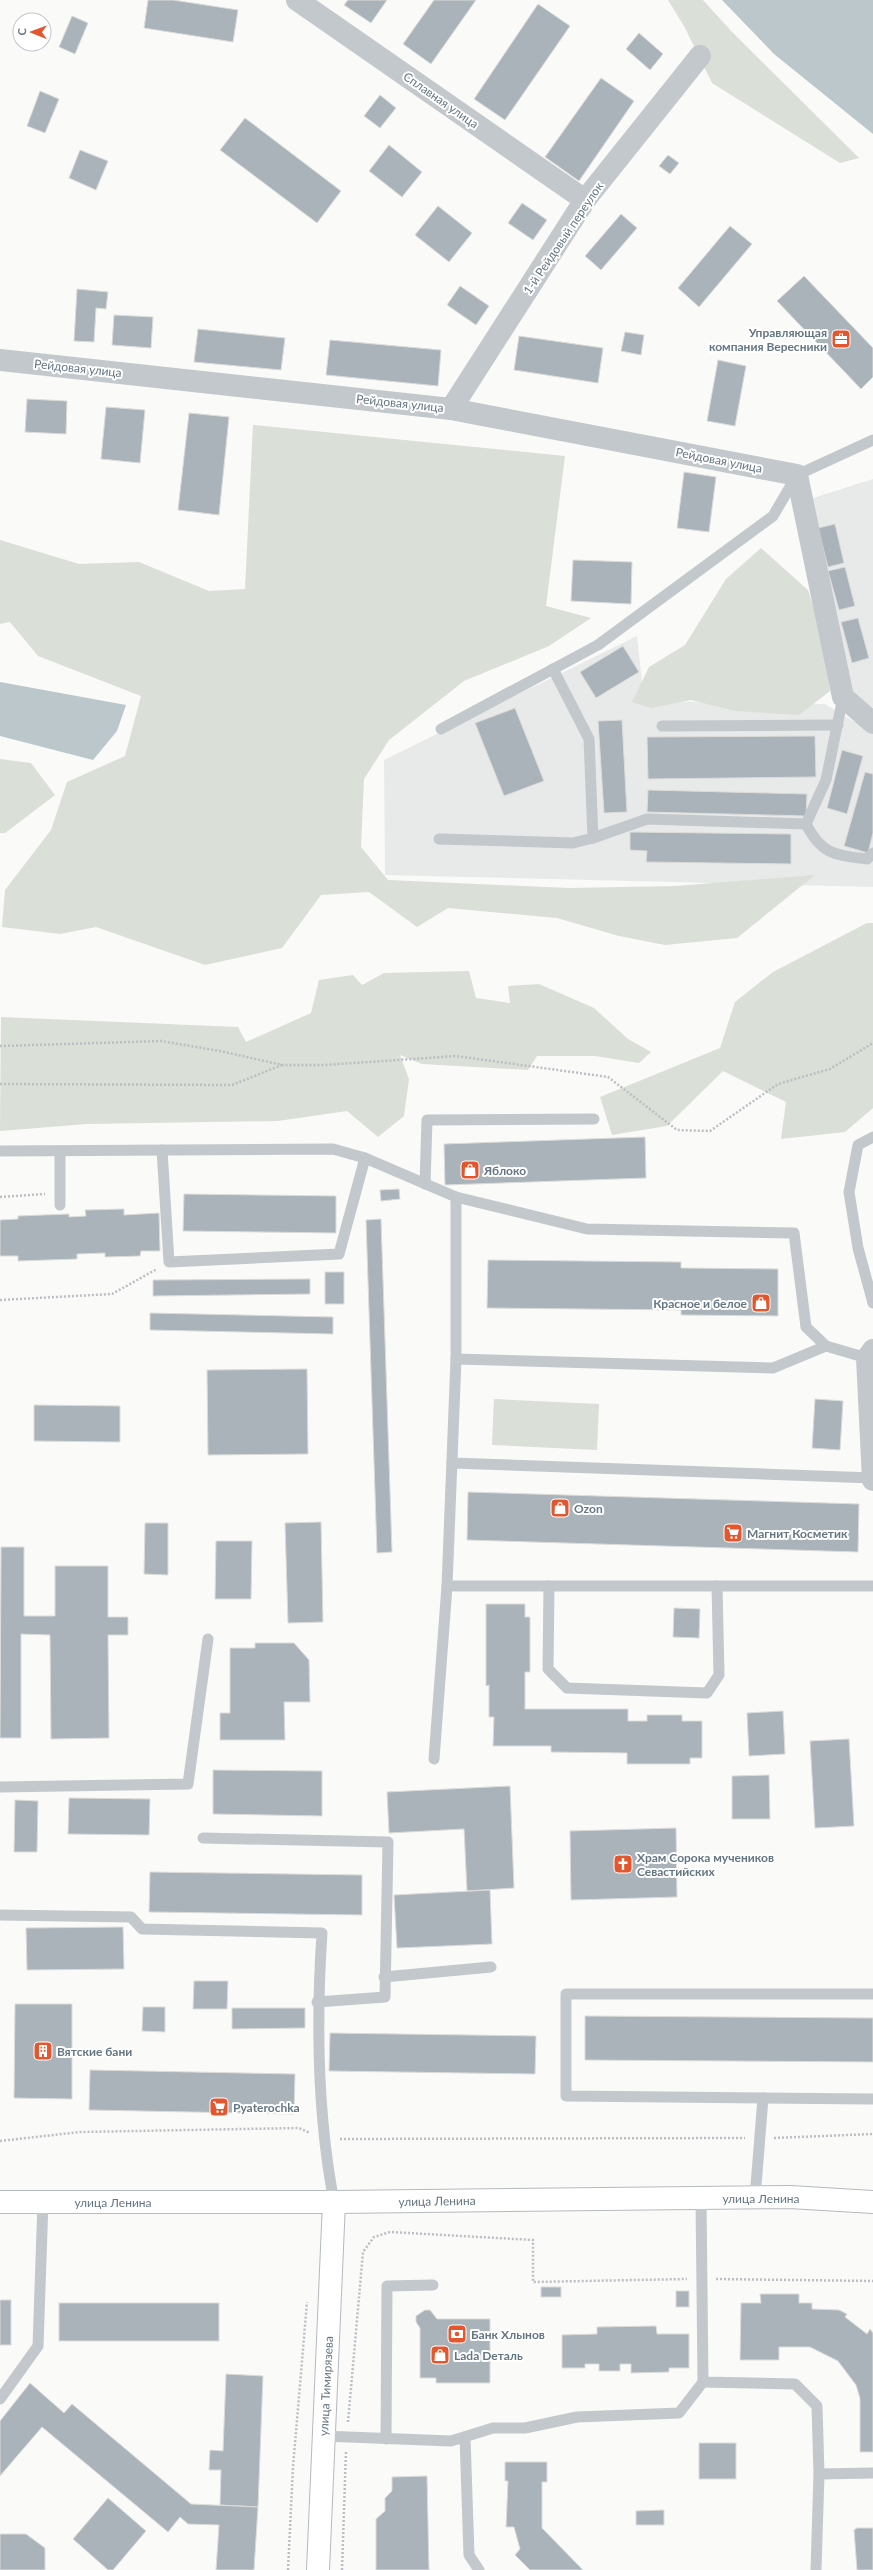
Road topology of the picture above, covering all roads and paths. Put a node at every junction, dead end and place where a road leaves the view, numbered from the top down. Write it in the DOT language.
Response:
graph roads {
  1 [pos="297,0"];
  2 [pos="700,56"];
  3 [pos="585,200"];
  4 [pos="0,360"];
  5 [pos="451,409"];
  6 [pos="873,440"];
  7 [pos="797,475"];
  8 [pos="553,669"];
  9 [pos="843,698"];
  10 [pos="873,723"];
  11 [pos="838,725"];
  12 [pos="662,726"];
  13 [pos="441,729"];
  14 [pos="806,824"];
  15 [pos="593,838"];
  16 [pos="438,839"];
  17 [pos="873,853"];
  18 [pos="873,1042"];
  19 [pos="0,1046"];
  20 [pos="282,1065"];
  21 [pos="0,1084"];
  22 [pos="594,1119"];
  23 [pos="873,1137"];
  24 [pos="162,1150"];
  25 [pos="0,1151"];
  26 [pos="60,1151"];
  27 [pos="365,1158"];
  28 [pos="425,1184"];
  29 [pos="60,1194"];
  30 [pos="0,1197"];
  31 [pos="456,1197"];
  32 [pos="60,1205"];
  33 [pos="169,1262"];
  34 [pos="870,1283"];
  35 [pos="0,1300"];
  36 [pos="873,1304"];
  37 [pos="826,1346"];
  38 [pos="456,1359"];
  39 [pos="871,1364"];
  40 [pos="452,1463"];
  41 [pos="873,1479"];
  42 [pos="447,1586"];
  43 [pos="549,1586"];
  44 [pos="717,1586"];
  45 [pos="873,1586"];
  46 [pos="208,1639"];
  47 [pos="434,1759"];
  48 [pos="0,1787"];
  49 [pos="203,1838"];
  50 [pos="0,1915"];
  51 [pos="491,1967"];
  52 [pos="384,1977"];
  53 [pos="873,1994"];
  54 [pos="317,2002"];
  55 [pos="764,2098"];
  56 [pos="873,2100"];
  57 [pos="873,2134"];
  58 [pos="760,2138"];
  59 [pos="325,2139"];
  60 [pos="0,2141"];
  61 [pos="700,2198"];
  62 [pos="755,2198"];
  63 [pos="0,2202"];
  64 [pos="43,2202"];
  65 [pos="334,2202"];
  66 [pos="873,2202"];
  67 [pos="701,2278"];
  68 [pos="873,2281"];
  69 [pos="433,2285"];
  70 [pos="308,2296"];
  71 [pos="703,2382"];
  72 [pos="0,2399"];
  73 [pos="323,2436"];
  74 [pos="347,2437"];
  75 [pos="464,2437"];
  76 [pos="386,2439"];
  77 [pos="873,2473"];
  78 [pos="819,2474"];
  79 [pos="288,2570"];
  80 [pos="318,2570"];
  81 [pos="342,2570"];
  82 [pos="479,2570"];
  83 [pos="816,2570"];
  1 -- 3 [label="street, Сплавная улица"];
  2 -- 3 [label="street, 1-й Рейдовый переулок"];
  3 -- 5 [label="street, 1-й Рейдовый переулок"];
  4 -- 5 [label="street, Рейдовая улица"];
  5 -- 7 [label="street, Рейдовая улица"];
  6 -- 7 [label="lane"];
  7 -- 8 [label="lane"];
  7 -- 9 [label="street"];
  8 -- 13 [label="lane"];
  8 -- 15 [label="lane"];
  9 -- 10 [label="street"];
  9 -- 11 [label="lane"];
  11 -- 12 [label="lane"];
  11 -- 14 [label="lane"];
  14 -- 15 [label="lane"];
  14 -- 17 [label="lane"];
  15 -- 16 [label="lane"];
  18 -- 20 [label="path"];
  19 -- 20 [label="path"];
  20 -- 21 [label="path"];
  22 -- 28 [label="lane"];
  23 -- 34 [label="lane"];
  24 -- 26 [label="lane"];
  24 -- 27 [label="lane"];
  24 -- 33 [label="lane"];
  25 -- 26 [label="lane"];
  26 -- 29 [label="lane"];
  27 -- 28 [label="lane"];
  27 -- 33 [label="lane"];
  28 -- 31 [label="lane"];
  29 -- 30 [label="path"];
  29 -- 32 [label="lane"];
  31 -- 37 [label="lane"];
  31 -- 38 [label="lane"];
  33 -- 35 [label="path"];
  34 -- 36 [label="lane"];
  37 -- 38 [label="lane"];
  37 -- 39 [label="lane"];
  38 -- 40 [label="lane"];
  39 -- 41 [label="street"];
  40 -- 41 [label="lane"];
  40 -- 42 [label="lane"];
  42 -- 43 [label="lane"];
  42 -- 47 [label="lane"];
  43 -- 44 [label="lane"];
  43 -- 44 [label="lane"];
  44 -- 45 [label="lane"];
  46 -- 48 [label="lane"];
  49 -- 52 [label="lane"];
  50 -- 54 [label="lane"];
  51 -- 52 [label="lane"];
  52 -- 54 [label="lane"];
  53 -- 55 [label="lane"];
  54 -- 59 [label="lane"];
  55 -- 56 [label="lane"];
  55 -- 58 [label="lane"];
  57 -- 58 [label="path"];
  58 -- 59 [label="path"];
  58 -- 62 [label="lane"];
  59 -- 60 [label="path"];
  59 -- 65 [label="lane"];
  61 -- 62 [label="main road, улица Ленина"];
  61 -- 65 [label="main road, улица Ленина"];
  61 -- 67 [label="lane"];
  62 -- 66 [label="main road, улица Ленина"];
  63 -- 64 [label="main road, улица Ленина"];
  64 -- 65 [label="main road, улица Ленина"];
  64 -- 72 [label="lane"];
  65 -- 73 [label="main road, улица Тимирязева"];
  67 -- 68 [label="path"];
  67 -- 71 [label="lane"];
  67 -- 74 [label="path"];
  69 -- 76 [label="lane"];
  70 -- 79 [label="path"];
  71 -- 75 [label="lane"];
  71 -- 78 [label="lane"];
  73 -- 74 [label="lane"];
  73 -- 80 [label="main road, улица Тимирязева"];
  74 -- 76 [label="lane"];
  74 -- 81 [label="path"];
  75 -- 76 [label="lane"];
  75 -- 82 [label="lane"];
  77 -- 78 [label="lane"];
  78 -- 83 [label="lane"];
}
